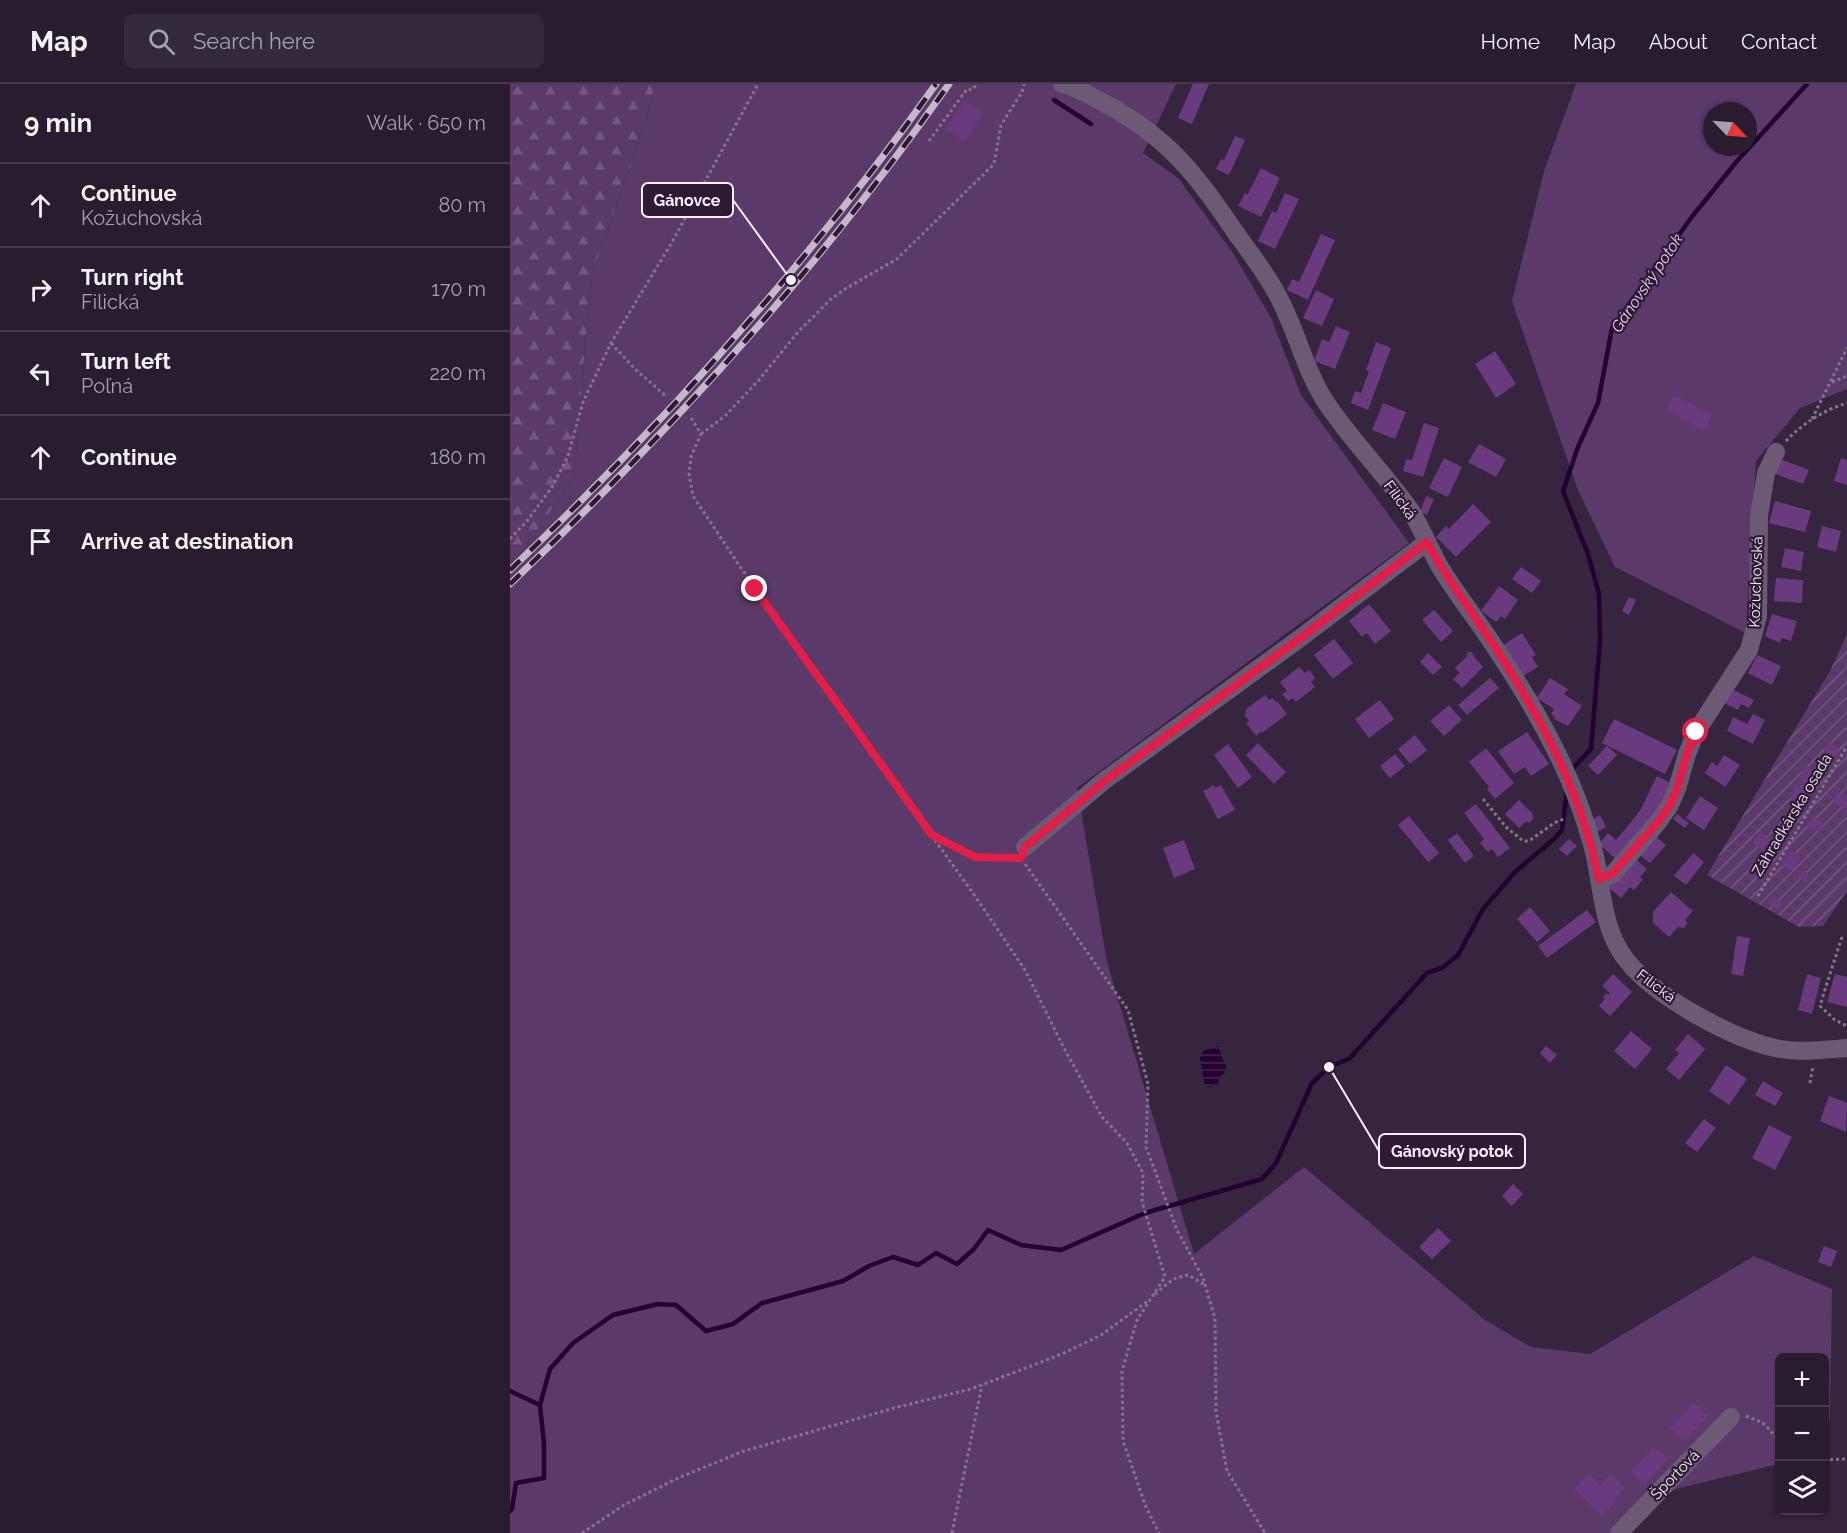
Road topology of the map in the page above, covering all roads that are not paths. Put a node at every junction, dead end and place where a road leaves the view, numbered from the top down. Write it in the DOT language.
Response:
graph roads {
  1 [pos="1062,84"];
  2 [pos="1776,452"];
  3 [pos="1427,542"];
  4 [pos="1025,847"];
  5 [pos="1599,879"];
  6 [pos="1847,1048"];
  7 [pos="1731,1417"];
  8 [pos="1619,1533"];
  1 -- 3 [label="street, Filická"];
  2 -- 5 [label="street, Kožuchovská"];
  3 -- 4 [label="street"];
  3 -- 5 [label="street, Filická"];
  5 -- 6 [label="street, Filická"];
  7 -- 8 [label="street, Športová"];
}
